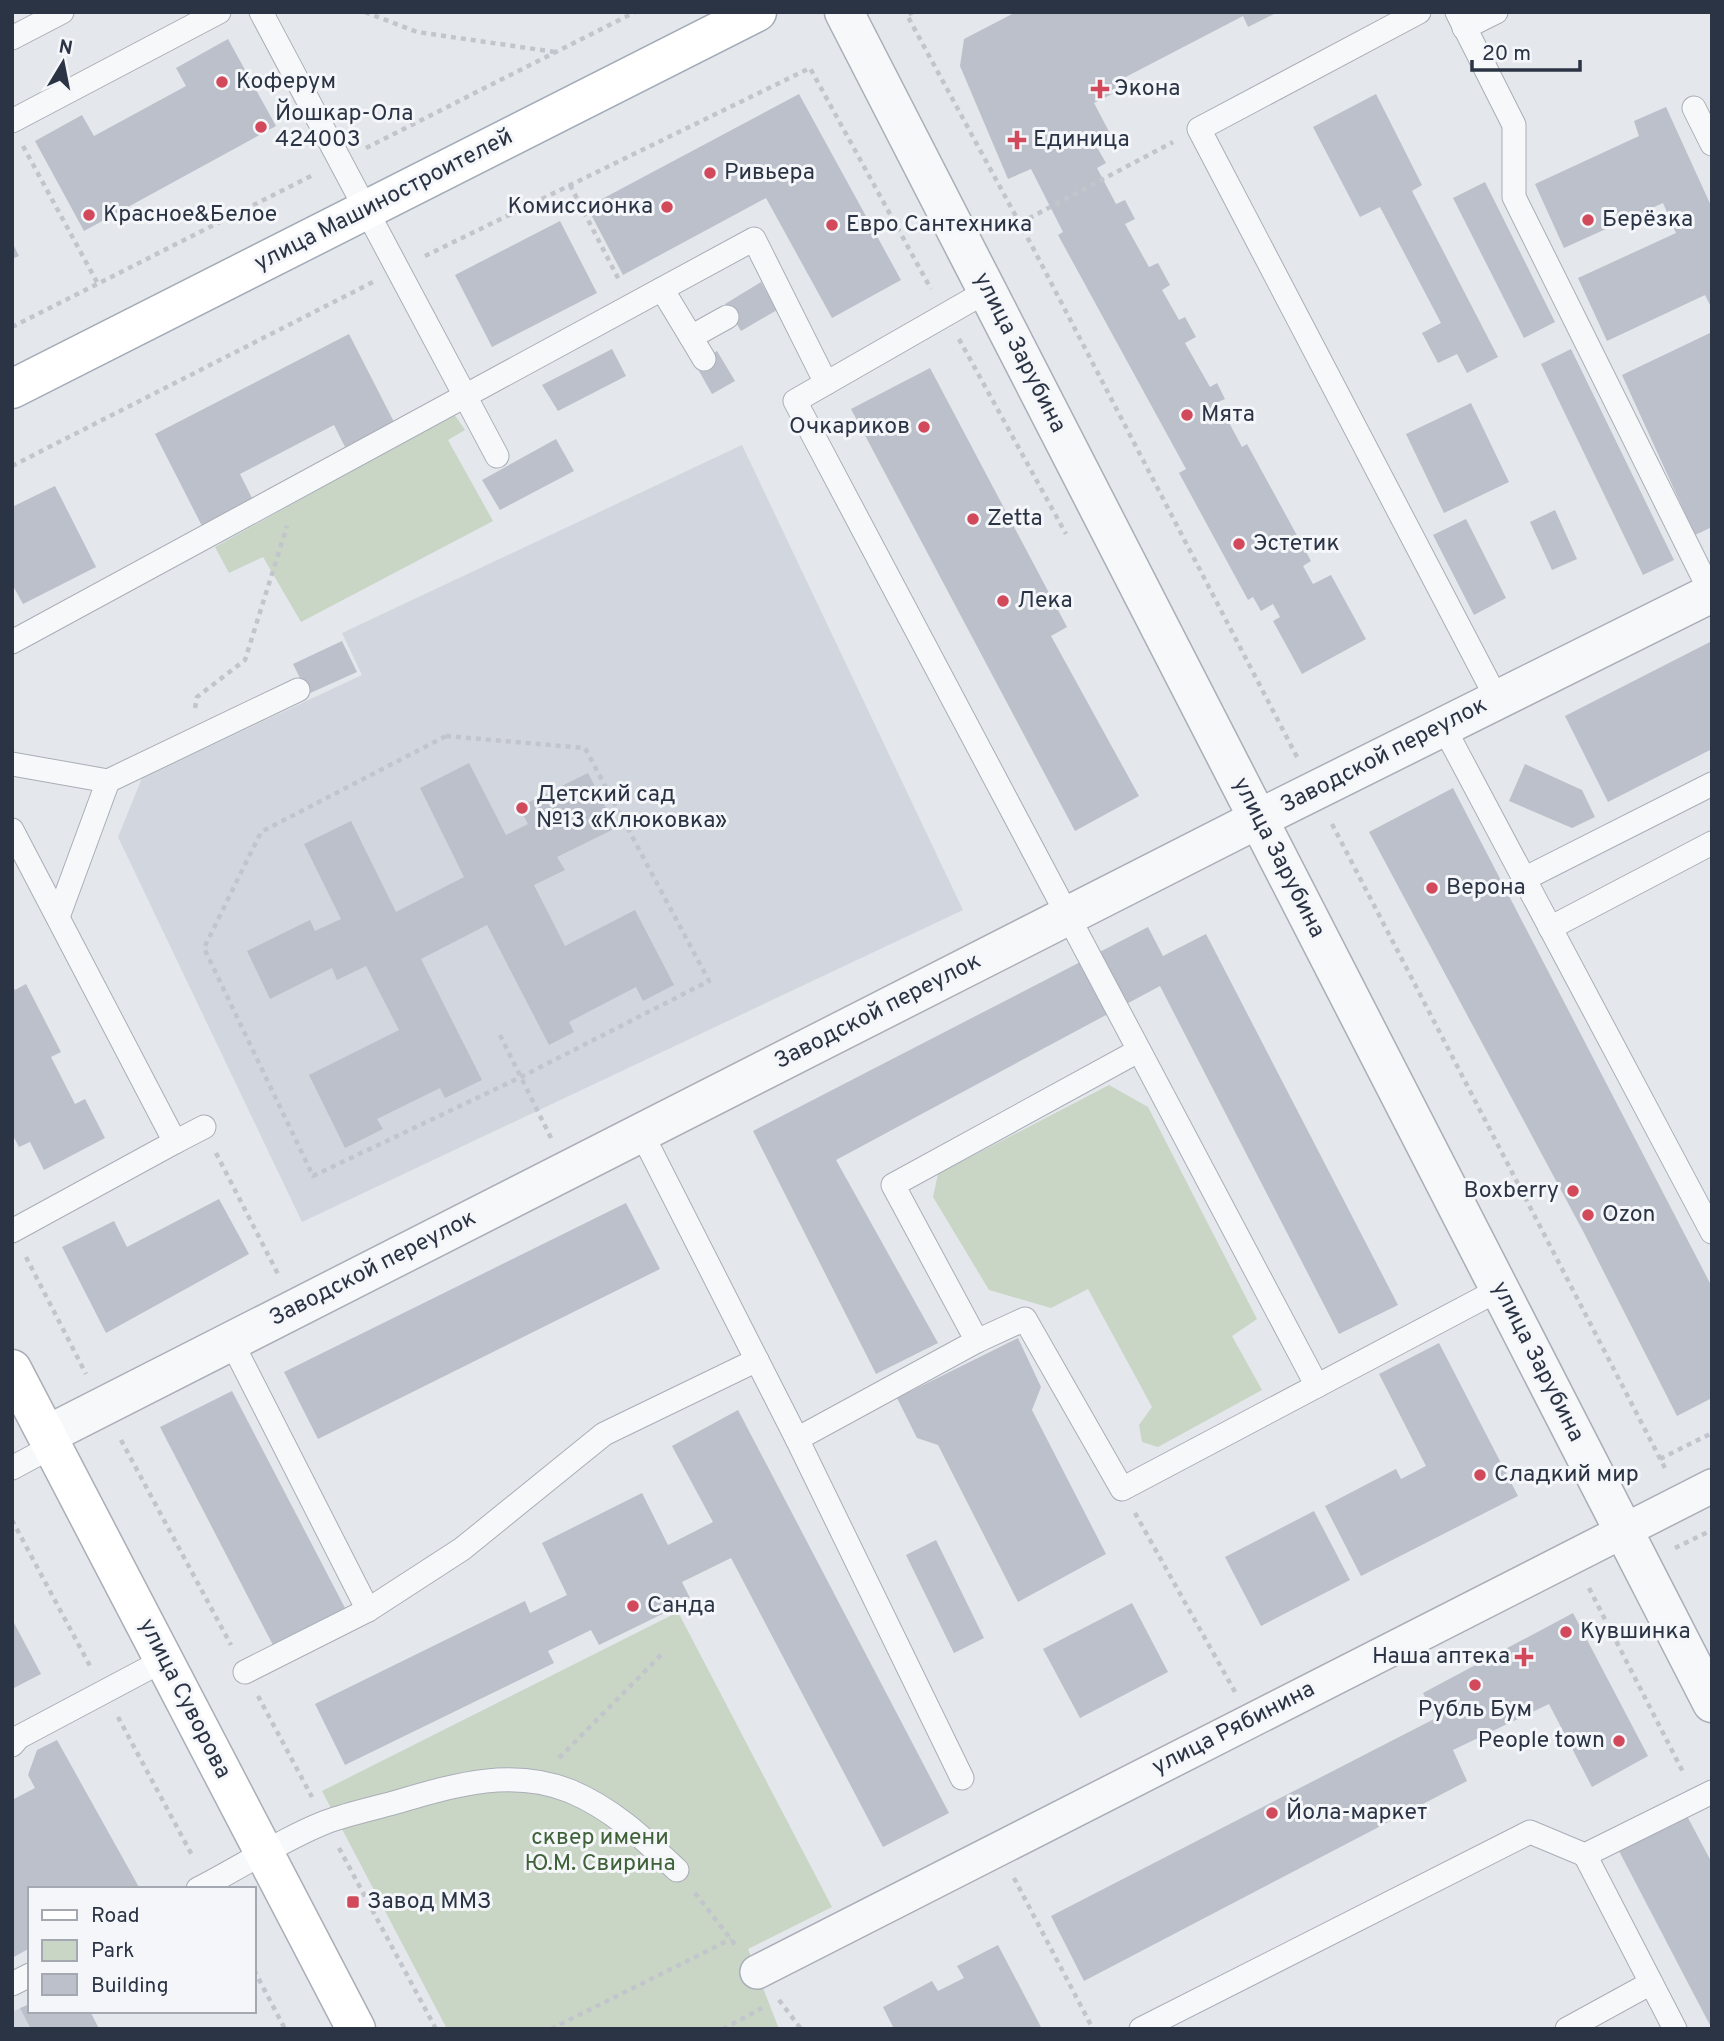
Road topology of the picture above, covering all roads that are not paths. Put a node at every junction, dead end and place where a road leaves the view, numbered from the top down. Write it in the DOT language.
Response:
graph roads {
  1 [pos="62,12"];
  2 [pos="219,12"];
  3 [pos="757,12"];
  4 [pos="844,12"];
  5 [pos="1419,12"];
  6 [pos="1496,12"];
  7 [pos="265,14"];
  8 [pos="1460,20"];
  9 [pos="12,38"];
  10 [pos="1694,108"];
  11 [pos="16,131"];
  12 [pos="1712,144"];
  13 [pos="366,210"];
  14 [pos="662,289"];
  15 [pos="987,291"];
  16 [pos="727,317"];
  17 [pos="691,337"];
  18 [pos="704,359"];
  19 [pos="826,383"];
  20 [pos="12,389"];
  21 [pos="466,396"];
  22 [pos="497,456"];
  23 [pos="1711,593"];
  24 [pos="12,642"];
  25 [pos="298,690"];
  26 [pos="1497,699"];
  27 [pos="1443,726"];
  28 [pos="12,764"];
  29 [pos="108,781"];
  30 [pos="1712,784"];
  31 [pos="1258,819"];
  32 [pos="12,830"];
  33 [pos="1712,843"];
  34 [pos="1524,879"];
  35 [pos="1066,916"];
  36 [pos="58,917"];
  37 [pos="1550,928"];
  38 [pos="1138,1051"];
  39 [pos="204,1127"];
  40 [pos="641,1132"];
  41 [pos="174,1142"];
  42 [pos="12,1231"];
  43 [pos="1712,1232"];
  44 [pos="1500,1289"];
  45 [pos="231,1340"];
  46 [pos="977,1341"];
  47 [pos="757,1360"];
  48 [pos="1317,1386"];
  49 [pos="16,1388"];
  50 [pos="797,1439"];
  51 [pos="50,1440"];
  52 [pos="12,1468"];
  53 [pos="1712,1486"];
  54 [pos="1623,1531"];
  55 [pos="368,1610"];
  56 [pos="164,1660"];
  57 [pos="245,1672"];
  58 [pos="1712,1703"];
  59 [pos="12,1745"];
  60 [pos="962,1778"];
  61 [pos="1704,1796"];
  62 [pos="265,1854"];
  63 [pos="1585,1855"];
  64 [pos="677,1870"];
  65 [pos="202,1887"];
  66 [pos="757,1972"];
  67 [pos="28,1976"];
  68 [pos="1651,1983"];
  69 [pos="12,1984"];
  70 [pos="356,2029"];
  71 [pos="1141,2029"];
  72 [pos="1567,2029"];
  73 [pos="1675,2029"];
  1 -- 9 [label="lane"];
  2 -- 11 [label="lane"];
  3 -- 13 [label="main road, улица Машиностроителей"];
  4 -- 15 [label="street, улица Зарубина"];
  5 -- 26 [label="lane"];
  6 -- 8 [label="lane"];
  7 -- 13 [label="lane"];
  8 -- 23 [label="lane"];
  10 -- 12 [label="lane"];
  13 -- 20 [label="main road, улица Машиностроителей"];
  13 -- 21 [label="lane"];
  14 -- 17 [label="lane"];
  14 -- 19 [label="lane"];
  14 -- 21 [label="lane"];
  15 -- 19 [label="lane"];
  15 -- 31 [label="street, улица Зарубина"];
  16 -- 17 [label="lane"];
  17 -- 18 [label="lane"];
  19 -- 35 [label="lane"];
  21 -- 22 [label="lane"];
  21 -- 24 [label="lane"];
  23 -- 26 [label="street, Заводской переулок"];
  25 -- 29 [label="lane"];
  26 -- 27 [label="street, Заводской переулок"];
  27 -- 31 [label="street, Заводской переулок"];
  27 -- 34 [label="lane"];
  28 -- 29 [label="lane"];
  29 -- 36 [label="lane"];
  30 -- 34 [label="lane"];
  31 -- 35 [label="street, Заводской переулок"];
  31 -- 44 [label="street, улица Зарубина"];
  32 -- 36 [label="lane"];
  33 -- 37 [label="lane"];
  34 -- 37 [label="lane"];
  35 -- 38 [label="lane"];
  35 -- 40 [label="street, Заводской переулок"];
  36 -- 41 [label="lane"];
  37 -- 43 [label="lane"];
  38 -- 46 [label="lane"];
  38 -- 48 [label="lane"];
  39 -- 41 [label="lane"];
  40 -- 45 [label="street, Заводской переулок"];
  40 -- 47 [label="lane"];
  41 -- 42 [label="lane"];
  44 -- 48 [label="lane"];
  44 -- 54 [label="street, улица Зарубина"];
  45 -- 51 [label="street, Заводской переулок"];
  45 -- 55 [label="lane"];
  46 -- 48 [label="lane"];
  46 -- 50 [label="lane"];
  47 -- 50 [label="lane"];
  47 -- 55 [label="lane"];
  49 -- 51 [label="main road, улица Суворова"];
  50 -- 60 [label="lane"];
  51 -- 52 [label="lane"];
  51 -- 56 [label="main road, улица Суворова"];
  53 -- 54 [label="street, улица Рябинина"];
  54 -- 58 [label="street, улица Зарубина"];
  54 -- 66 [label="street, улица Рябинина"];
  55 -- 57 [label="lane"];
  56 -- 59 [label="lane"];
  56 -- 62 [label="main road, улица Суворова"];
  61 -- 63 [label="lane"];
  62 -- 64 [label="lane"];
  62 -- 65 [label="lane"];
  62 -- 70 [label="main road, улица Суворова"];
  63 -- 68 [label="lane"];
  63 -- 71 [label="lane"];
  67 -- 69 [label="lane"];
  68 -- 72 [label="lane"];
  68 -- 73 [label="lane"];
}
